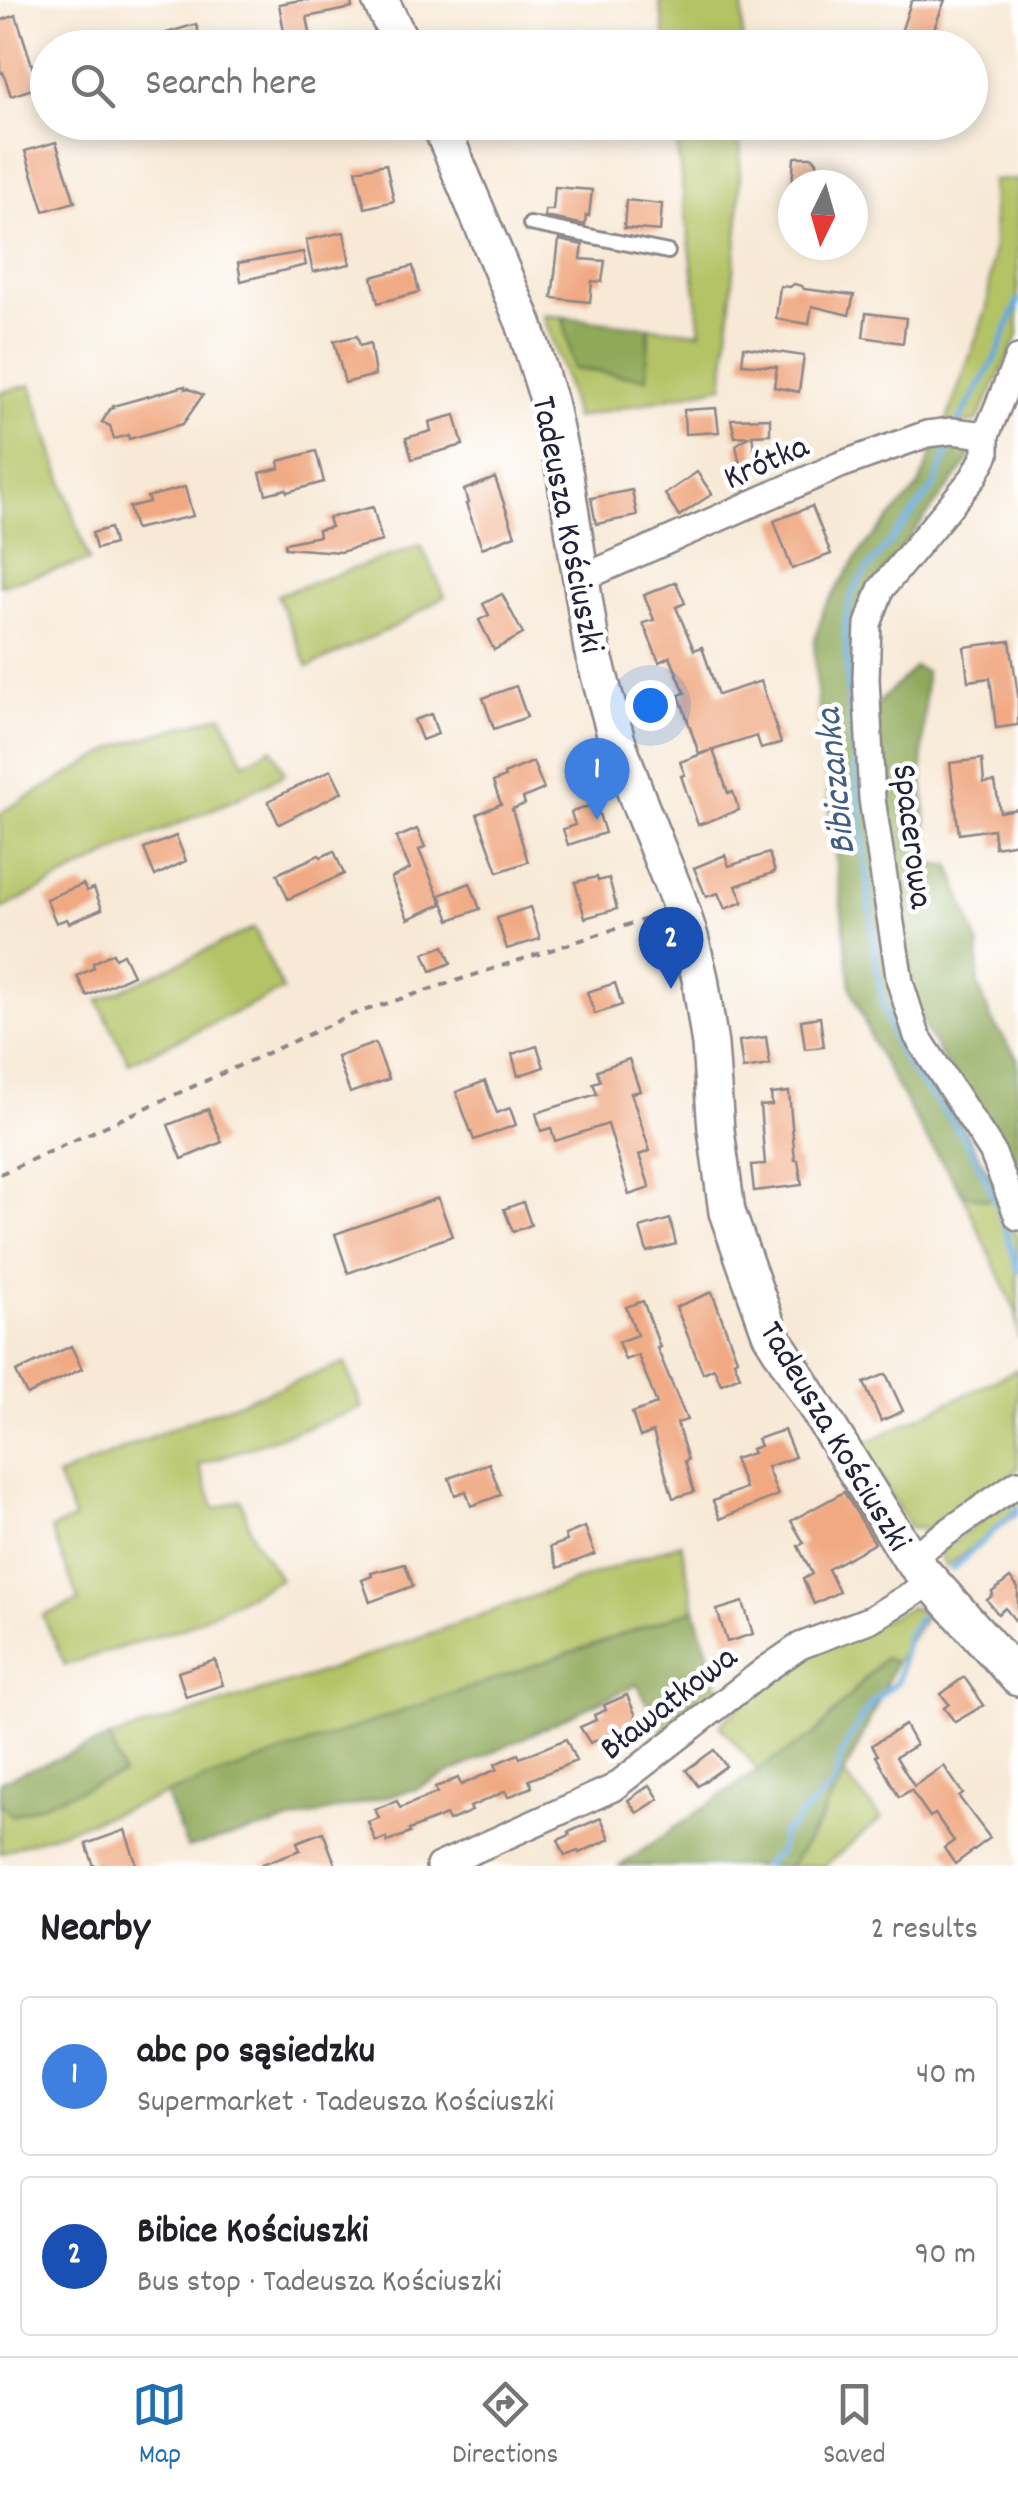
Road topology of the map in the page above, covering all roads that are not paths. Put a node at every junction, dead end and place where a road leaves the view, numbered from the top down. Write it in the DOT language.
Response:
graph roads {
  1 [pos="380,0"];
  2 [pos="395,30"];
  3 [pos="447,140"];
  4 [pos="530,224"];
  5 [pos="668,252"];
  6 [pos="1018,358"];
  7 [pos="966,433"];
  8 [pos="580,579"];
  9 [pos="1018,1216"];
  10 [pos="1018,1484"];
  11 [pos="921,1570"];
  12 [pos="1018,1678"];
  13 [pos="439,1866"];
  1 -- 2 [label="street"];
  3 -- 8 [label="street, Tadeusza Kościuszki"];
  4 -- 5 [label="lane"];
  6 -- 7 [label="street, Spacerowa"];
  7 -- 8 [label="street, Krótka"];
  7 -- 9 [label="street, Spacerowa"];
  8 -- 11 [label="street, Tadeusza Kościuszki"];
  10 -- 11 [label="street, Bławatkowa"];
  11 -- 12 [label="street, Tadeusza Kościuszki"];
  11 -- 13 [label="street, Bławatkowa"];
}
